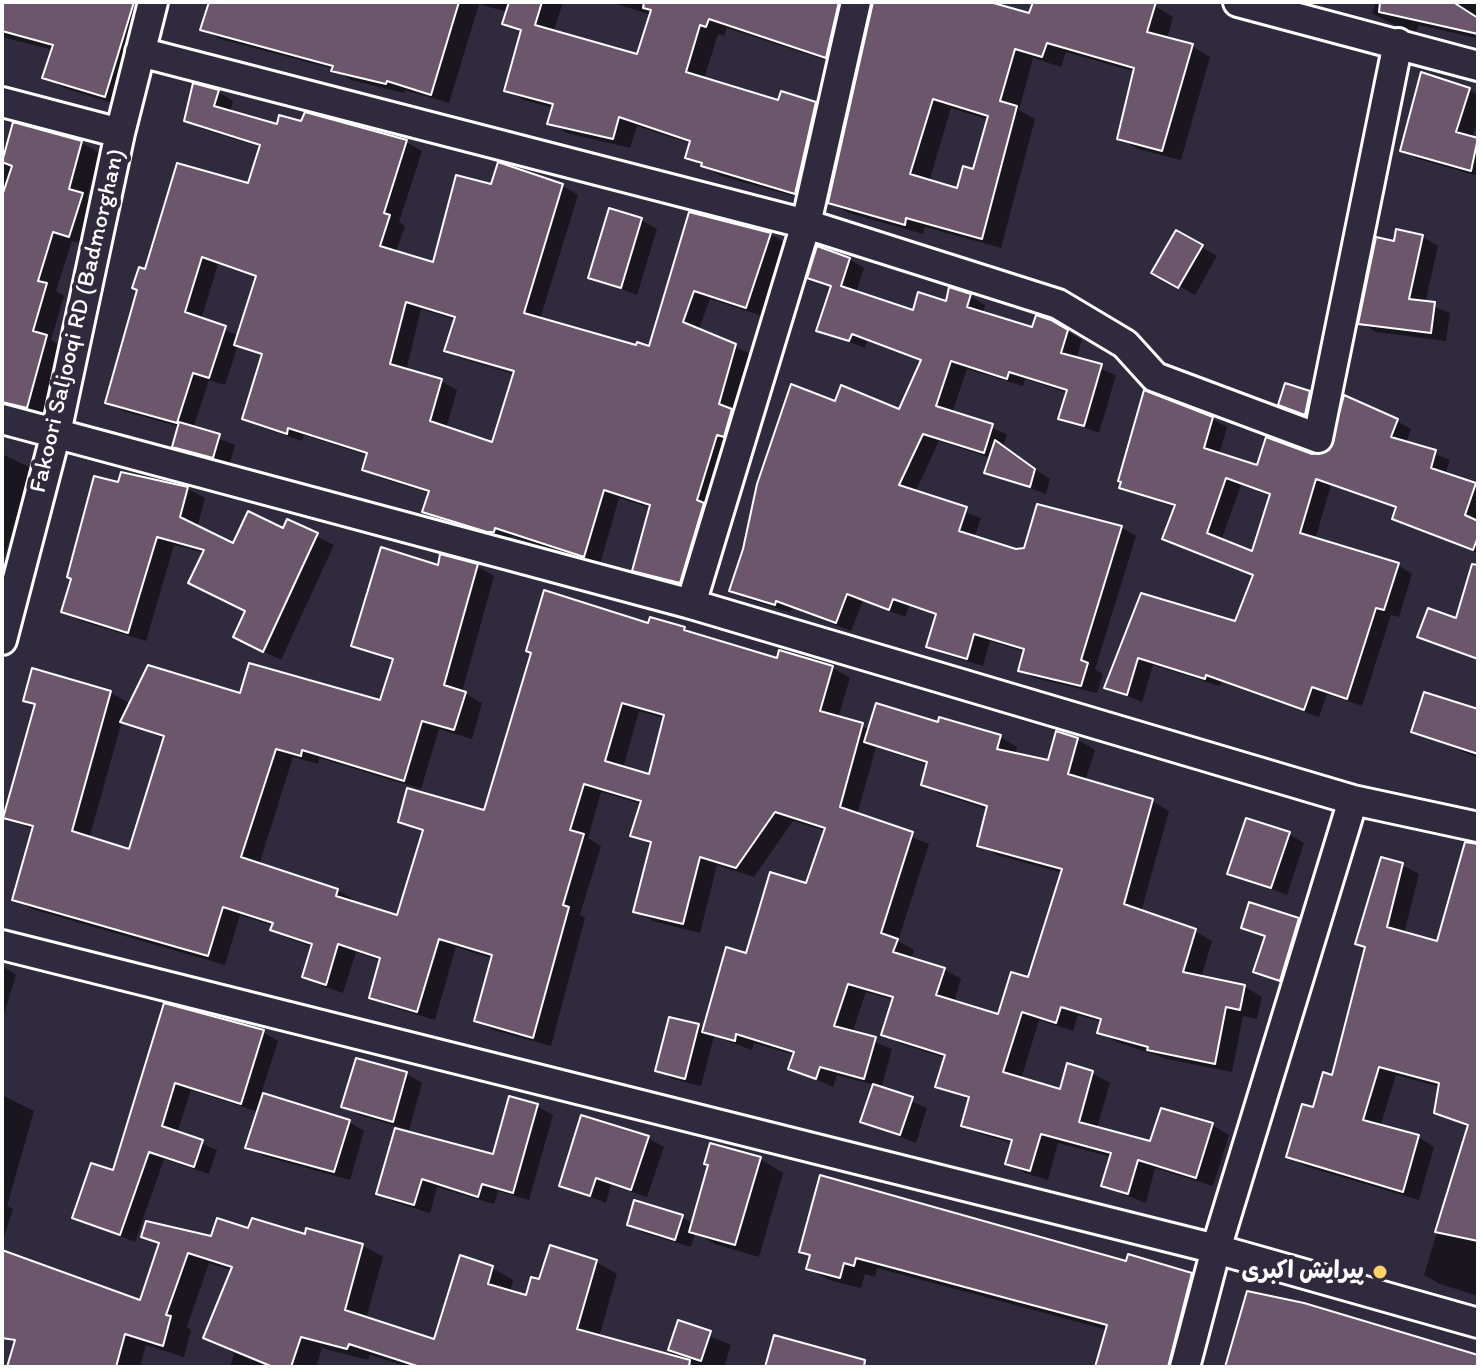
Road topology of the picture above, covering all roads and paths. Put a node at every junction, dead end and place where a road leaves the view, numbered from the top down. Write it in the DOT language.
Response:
graph roads {
  1 [pos="153,2"];
  2 [pos="856,2"];
  3 [pos="1238,2"];
  4 [pos="1398,43"];
  5 [pos="140,52"];
  6 [pos="1478,66"];
  7 [pos="2,102"];
  8 [pos="120,133"];
  9 [pos="806,224"];
  10 [pos="2,419"];
  11 [pos="56,433"];
  12 [pos="691,604"];
  13 [pos="2,640"];
  14 [pos="1353,800"];
  15 [pos="1478,827"];
  16 [pos="2,945"];
  17 [pos="1216,1249"];
  18 [pos="1478,1323"];
  19 [pos="1185,1367"];
  1 -- 5 [label="street, Fakoori Saljooqi RD (Badmorghan)"];
  2 -- 9 [label="street"];
  3 -- 4 [label="street"];
  4 -- 6 [label="street"];
  4 -- 9 [label="street"];
  5 -- 8 [label="street, Fakoori Saljooqi RD (Badmorghan)"];
  5 -- 9 [label="street"];
  7 -- 8 [label="street"];
  8 -- 11 [label="street, Fakoori Saljooqi RD (Badmorghan)"];
  9 -- 12 [label="street"];
  10 -- 11 [label="street"];
  11 -- 12 [label="street"];
  11 -- 13 [label="street, Fakoori Saljooqi RD (Badmorghan)"];
  12 -- 14 [label="street"];
  14 -- 15 [label="street"];
  14 -- 17 [label="street"];
  16 -- 17 [label="street"];
  17 -- 18 [label="street"];
  17 -- 19 [label="street"];
}
